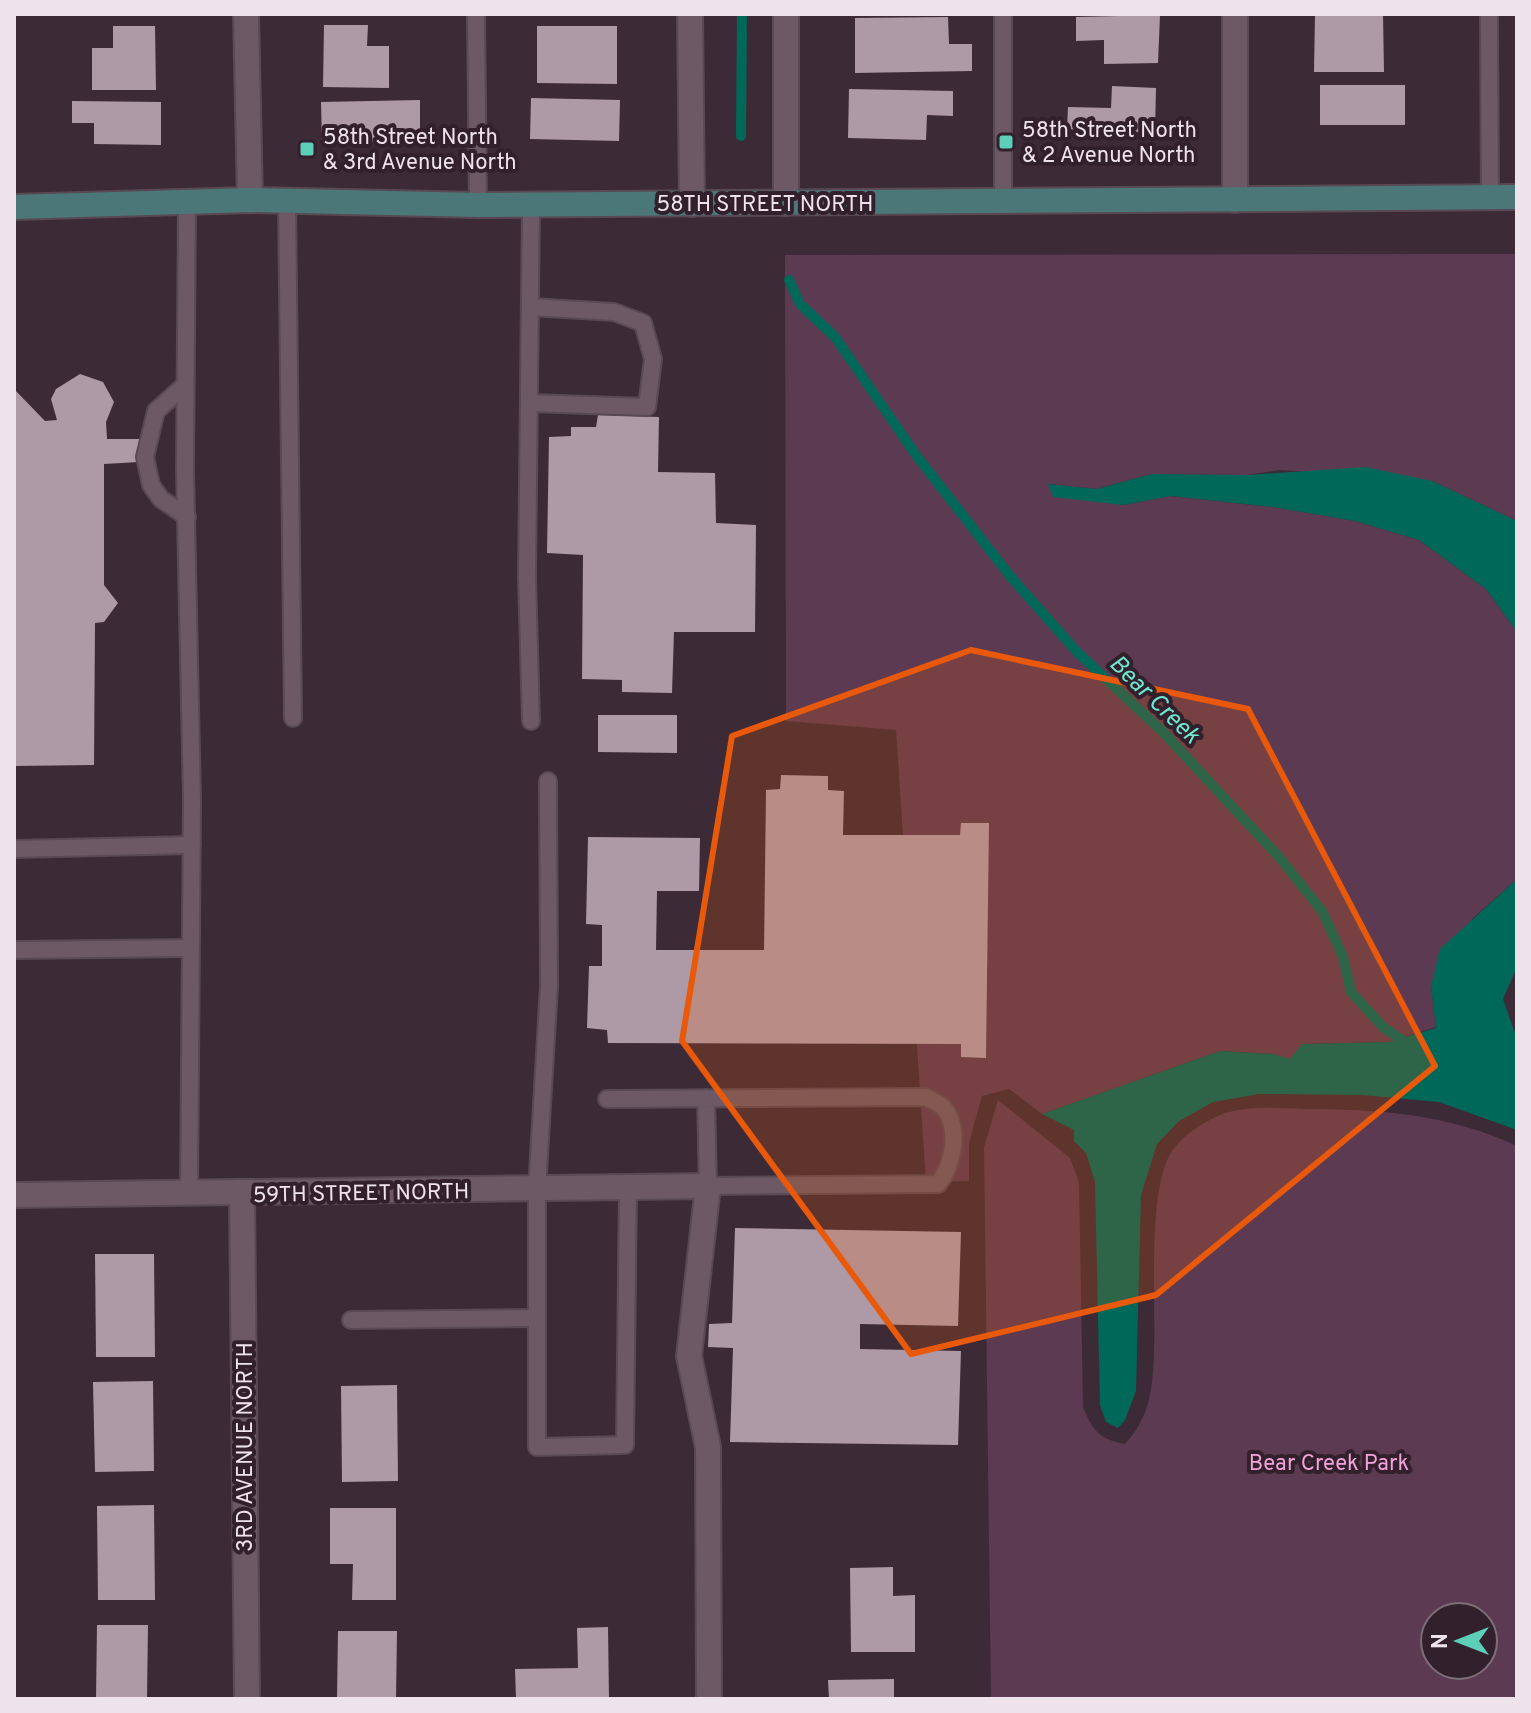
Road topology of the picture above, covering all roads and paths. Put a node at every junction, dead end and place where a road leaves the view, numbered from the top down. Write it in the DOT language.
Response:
graph roads {
  1 [pos="246,14"];
  2 [pos="476,14"];
  3 [pos="690,14"];
  4 [pos="786,14"];
  5 [pos="1003,14"];
  6 [pos="1235,14"];
  7 [pos="1489,14"];
  8 [pos="1490,197"];
  9 [pos="1517,197"];
  10 [pos="250,200"];
  11 [pos="1235,200"];
  12 [pos="287,201"];
  13 [pos="187,202"];
  14 [pos="1003,202"];
  15 [pos="786,203"];
  16 [pos="531,204"];
  17 [pos="692,204"];
  18 [pos="478,205"];
  19 [pos="14,207"];
  20 [pos="531,307"];
  21 [pos="185,385"];
  22 [pos="530,403"];
  23 [pos="187,517"];
  24 [pos="293,718"];
  25 [pos="531,721"];
  26 [pos="548,781"];
  27 [pos="192,845"];
  28 [pos="14,849"];
  29 [pos="190,948"];
  30 [pos="14,950"];
  31 [pos="706,1098"];
  32 [pos="607,1099"];
  33 [pos="708,1186"];
  34 [pos="628,1188"];
  35 [pos="537,1190"];
  36 [pos="189,1194"];
  37 [pos="242,1194"];
  38 [pos="14,1195"];
  39 [pos="537,1318"];
  40 [pos="351,1320"];
  41 [pos="247,1699"];
  42 [pos="709,1699"];
  1 -- 10 [label="street"];
  2 -- 18 [label="lane"];
  3 -- 17 [label="street"];
  4 -- 15 [label="street"];
  5 -- 14 [label="lane"];
  6 -- 11 [label="street"];
  7 -- 8 [label="lane"];
  8 -- 9 [label="street, 58TH STREET NORTH"];
  8 -- 11 [label="street, 58TH STREET NORTH"];
  10 -- 12 [label="street, 58TH STREET NORTH"];
  10 -- 13 [label="street, 58TH STREET NORTH"];
  11 -- 14 [label="street, 58TH STREET NORTH"];
  12 -- 18 [label="street, 58TH STREET NORTH"];
  12 -- 24 [label="lane"];
  13 -- 19 [label="street, 58TH STREET NORTH"];
  13 -- 21 [label="lane"];
  14 -- 15 [label="street, 58TH STREET NORTH"];
  15 -- 17 [label="street, 58TH STREET NORTH"];
  16 -- 17 [label="street, 58TH STREET NORTH"];
  16 -- 18 [label="street, 58TH STREET NORTH"];
  16 -- 20 [label="lane"];
  20 -- 22 [label="lane"];
  20 -- 22 [label="lane"];
  21 -- 23 [label="lane"];
  21 -- 23 [label="lane"];
  22 -- 25 [label="lane"];
  23 -- 27 [label="lane"];
  26 -- 35 [label="lane"];
  27 -- 28 [label="lane"];
  27 -- 29 [label="lane"];
  29 -- 30 [label="lane"];
  29 -- 36 [label="lane"];
  31 -- 32 [label="lane"];
  31 -- 33 [label="lane"];
  31 -- 33 [label="lane"];
  33 -- 34 [label="street, 59TH STREET NORTH"];
  33 -- 42 [label="street"];
  34 -- 35 [label="street, 59TH STREET NORTH"];
  34 -- 39 [label="lane"];
  35 -- 37 [label="street, 59TH STREET NORTH"];
  35 -- 39 [label="lane"];
  36 -- 37 [label="street, 59TH STREET NORTH"];
  36 -- 38 [label="street, 59TH STREET NORTH"];
  37 -- 41 [label="street, 3RD AVENUE NORTH"];
  39 -- 40 [label="lane"];
}
